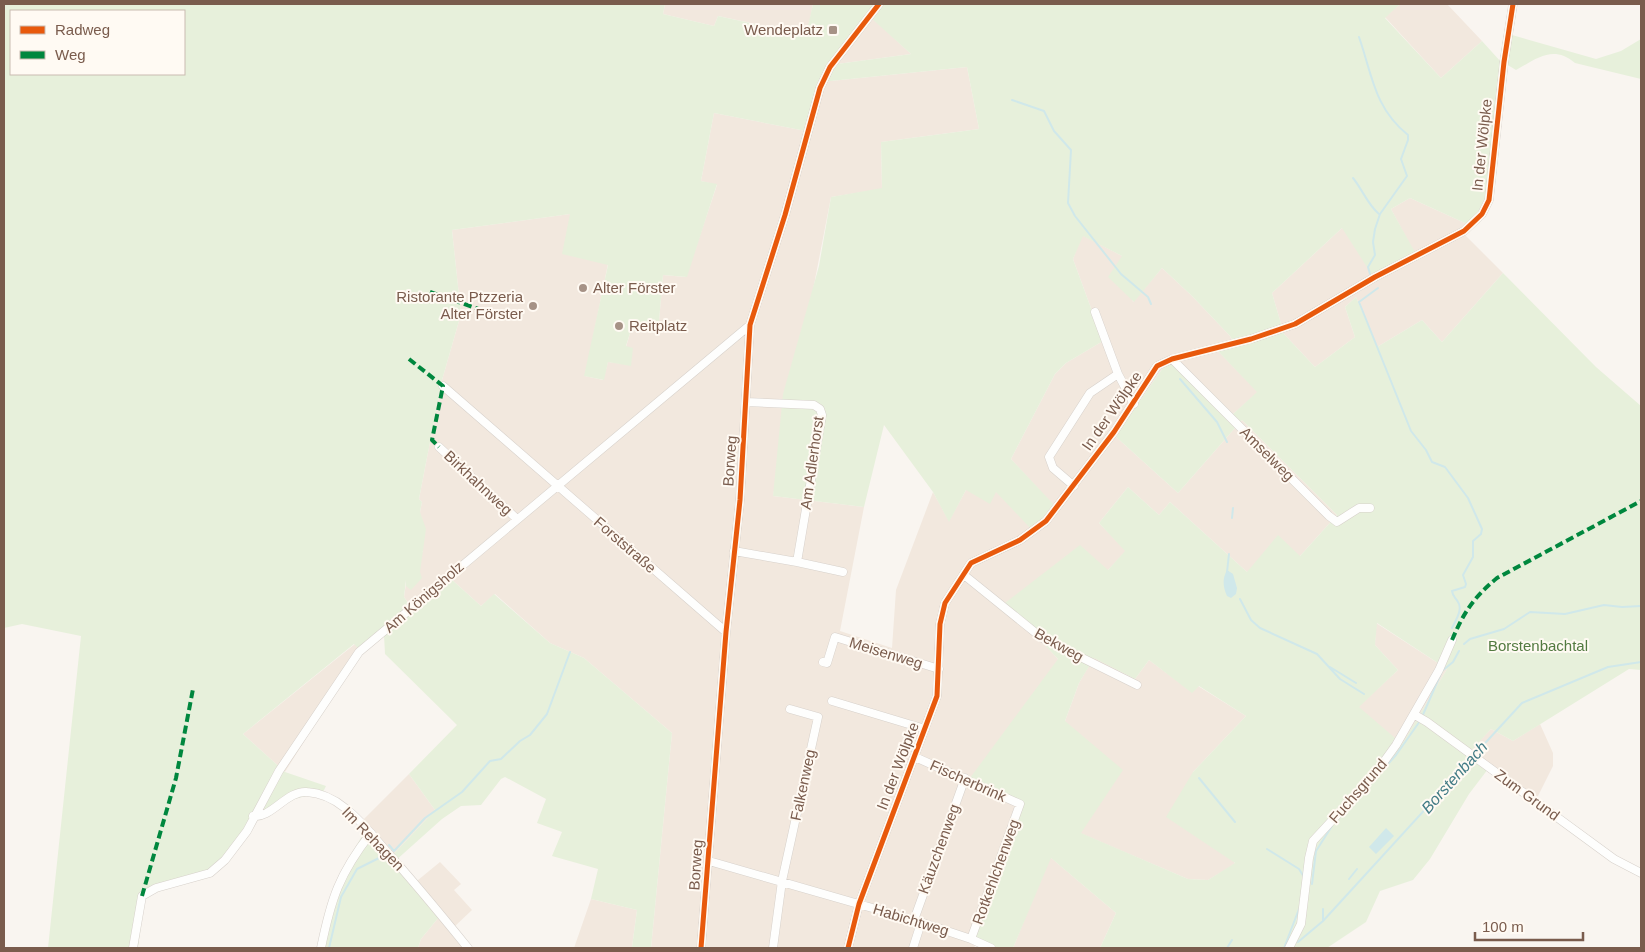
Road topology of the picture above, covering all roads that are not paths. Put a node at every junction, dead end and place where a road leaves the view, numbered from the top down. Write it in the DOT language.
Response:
graph roads {
  1 [pos="879,4"];
  2 [pos="1513,4"];
  3 [pos="1095,312"];
  4 [pos="750,325"];
  5 [pos="1172,359"];
  6 [pos="1118,374"];
  7 [pos="443,386"];
  8 [pos="746,402"];
  9 [pos="1134,404"];
  10 [pos="439,447"];
  11 [pos="558,486"];
  12 [pos="1074,486"];
  13 [pos="1370,508"];
  14 [pos="517,519"];
  15 [pos="734,551"];
  16 [pos="797,562"];
  17 [pos="843,572"];
  18 [pos="964,576"];
  19 [pos="726,632"];
  20 [pos="1452,640"];
  21 [pos="823,662"];
  22 [pos="939,669"];
  23 [pos="1136,685"];
  24 [pos="832,701"];
  25 [pos="790,709"];
  26 [pos="1416,716"];
  27 [pos="925,729"];
  28 [pos="915,757"];
  29 [pos="965,778"];
  30 [pos="1020,804"];
  31 [pos="253,816"];
  32 [pos="371,833"];
  33 [pos="709,861"];
  34 [pos="1641,873"];
  35 [pos="782,881"];
  36 [pos="858,904"];
  37 [pos="918,922"];
  38 [pos="971,939"];
  39 [pos="133,948"];
  40 [pos="321,948"];
  41 [pos="468,948"];
  42 [pos="701,948"];
  43 [pos="773,948"];
  44 [pos="848,948"];
  45 [pos="914,948"];
  46 [pos="991,948"];
  47 [pos="1289,948"];
  1 -- 4 [label="street, Borweg"];
  2 -- 5 [label="street, In der Wölpke"];
  3 -- 6 [label="street"];
  4 -- 8 [label="street, Borweg"];
  4 -- 11 [label="street, Am Königsholz"];
  5 -- 9 [label="street, In der Wölpke"];
  5 -- 13 [label="street, Amselweg"];
  6 -- 9 [label="street"];
  6 -- 12 [label="street"];
  7 -- 11 [label="street, Forststraße"];
  8 -- 15 [label="street, Borweg"];
  8 -- 16 [label="street, Am Adlerhorst"];
  9 -- 12 [label="street, In der Wölpke"];
  10 -- 14 [label="street, Birkhahnweg"];
  11 -- 14 [label="street, Am Königsholz"];
  11 -- 19 [label="street, Forststraße"];
  12 -- 18 [label="street, In der Wölpke"];
  14 -- 31 [label="street, Am Königsholz"];
  15 -- 16 [label="street"];
  15 -- 19 [label="street, Borweg"];
  16 -- 17 [label="street"];
  18 -- 22 [label="street, In der Wölpke"];
  18 -- 23 [label="street, Bekweg"];
  19 -- 33 [label="street, Borweg"];
  20 -- 26 [label="street, Fuchsgrund"];
  21 -- 22 [label="street, Meisenweg"];
  22 -- 27 [label="street, In der Wölpke"];
  24 -- 27 [label="street"];
  25 -- 35 [label="street, Falkenweg"];
  26 -- 34 [label="street, Zum Grund"];
  26 -- 47 [label="street, Fuchsgrund"];
  27 -- 28 [label="street, In der Wölpke"];
  28 -- 29 [label="street, Fischerbrink"];
  28 -- 36 [label="street, In der Wölpke"];
  29 -- 30 [label="street, Fischerbrink"];
  29 -- 37 [label="street, Käuzchenweg"];
  30 -- 38 [label="street, Rotkehlchenweg"];
  31 -- 32 [label="street, Im Rehagen"];
  31 -- 39 [label="street, Am Königsholz"];
  32 -- 40 [label="street"];
  32 -- 41 [label="street, Im Rehagen"];
  33 -- 35 [label="street"];
  33 -- 42 [label="street, Borweg"];
  35 -- 36 [label="street"];
  35 -- 43 [label="street"];
  36 -- 37 [label="street, Habichtweg"];
  36 -- 44 [label="street, In der Wölpke"];
  37 -- 38 [label="street, Habichtweg"];
  37 -- 45 [label="street, Käuzchenweg"];
  38 -- 46 [label="street, Habichtweg"];
}
